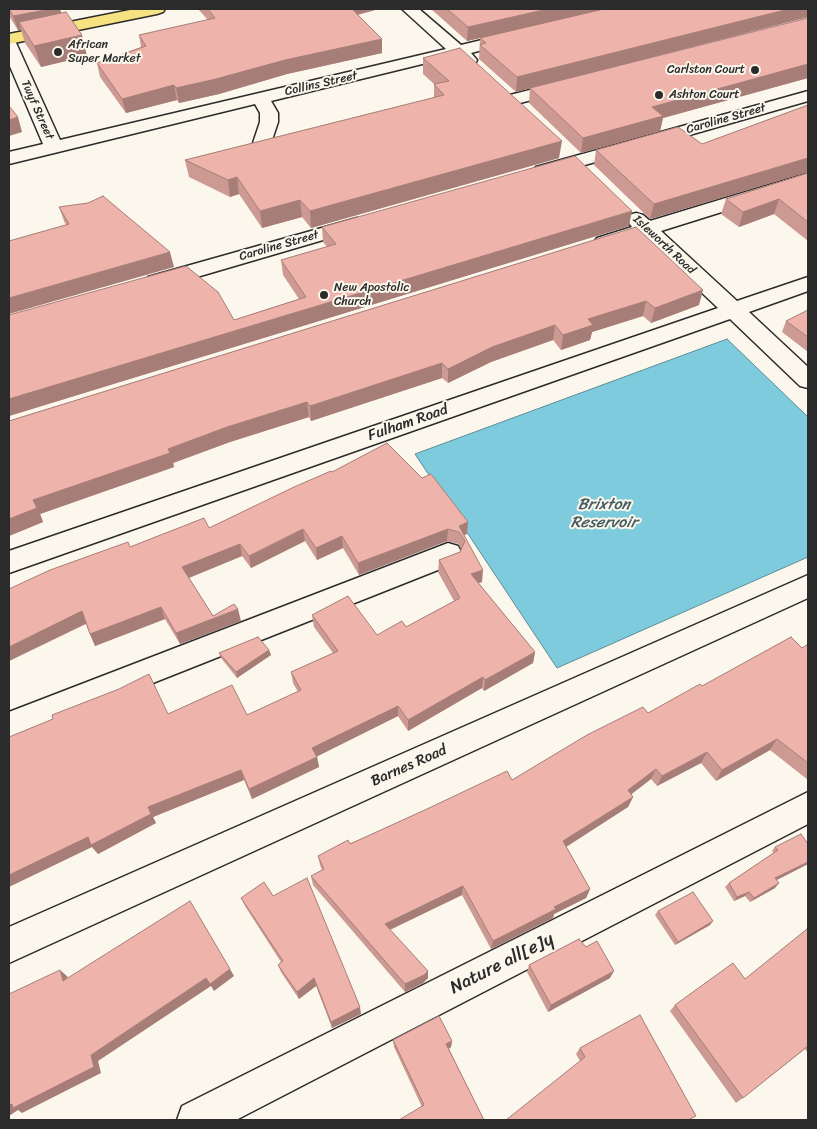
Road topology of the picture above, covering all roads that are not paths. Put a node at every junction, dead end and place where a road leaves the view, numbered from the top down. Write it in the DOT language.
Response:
graph roads {
  1 [pos="112,9"];
  2 [pos="157,9"];
  3 [pos="410,9"];
  4 [pos="9,30"];
  5 [pos="532,33"];
  6 [pos="9,39"];
  7 [pos="9,45"];
  8 [pos="458,51"];
  9 [pos="478,69"];
  10 [pos="579,82"];
  11 [pos="498,87"];
  12 [pos="808,96"];
  13 [pos="260,98"];
  14 [pos="512,100"];
  15 [pos="526,113"];
  16 [pos="261,146"];
  17 [pos="54,148"];
  18 [pos="9,158"];
  19 [pos="529,175"];
  20 [pos="808,179"];
  21 [pos="618,202"];
  22 [pos="378,218"];
  23 [pos="647,229"];
  24 [pos="580,250"];
  25 [pos="808,284"];
  26 [pos="141,286"];
  27 [pos="733,310"];
  28 [pos="808,380"];
  29 [pos="448,554"];
  30 [pos="9,562"];
  31 [pos="808,586"];
  32 [pos="9,726"];
  33 [pos="808,807"];
  34 [pos="9,946"];
  35 [pos="196,1120"];
  1 -- 4 [label="main road"];
  2 -- 6 [label="main road"];
  3 -- 8 [label="street"];
  5 -- 8 [label="street, Collins Street"];
  7 -- 17 [label="street, Twyf Street"];
  8 -- 9 [label="street"];
  8 -- 13 [label="street, Collins Street"];
  10 -- 14 [label="street"];
  11 -- 14 [label="street"];
  12 -- 19 [label="street, Caroline Street"];
  13 -- 16 [label="street"];
  13 -- 17 [label="street, Collins Street"];
  14 -- 15 [label="street"];
  17 -- 18 [label="street, Collins Street"];
  20 -- 23 [label="street"];
  21 -- 23 [label="street, Isleworth Road"];
  22 -- 26 [label="street, Caroline Street"];
  23 -- 24 [label="street"];
  23 -- 27 [label="street, Isleworth Road"];
  25 -- 27 [label="street, Fulham Road"];
  27 -- 28 [label="street, Isleworth Road"];
  27 -- 30 [label="street, Fulham Road"];
  29 -- 32 [label="street"];
  31 -- 34 [label="street, Barnes Road"];
  33 -- 35 [label="street, Nature all[e]y"];
}
